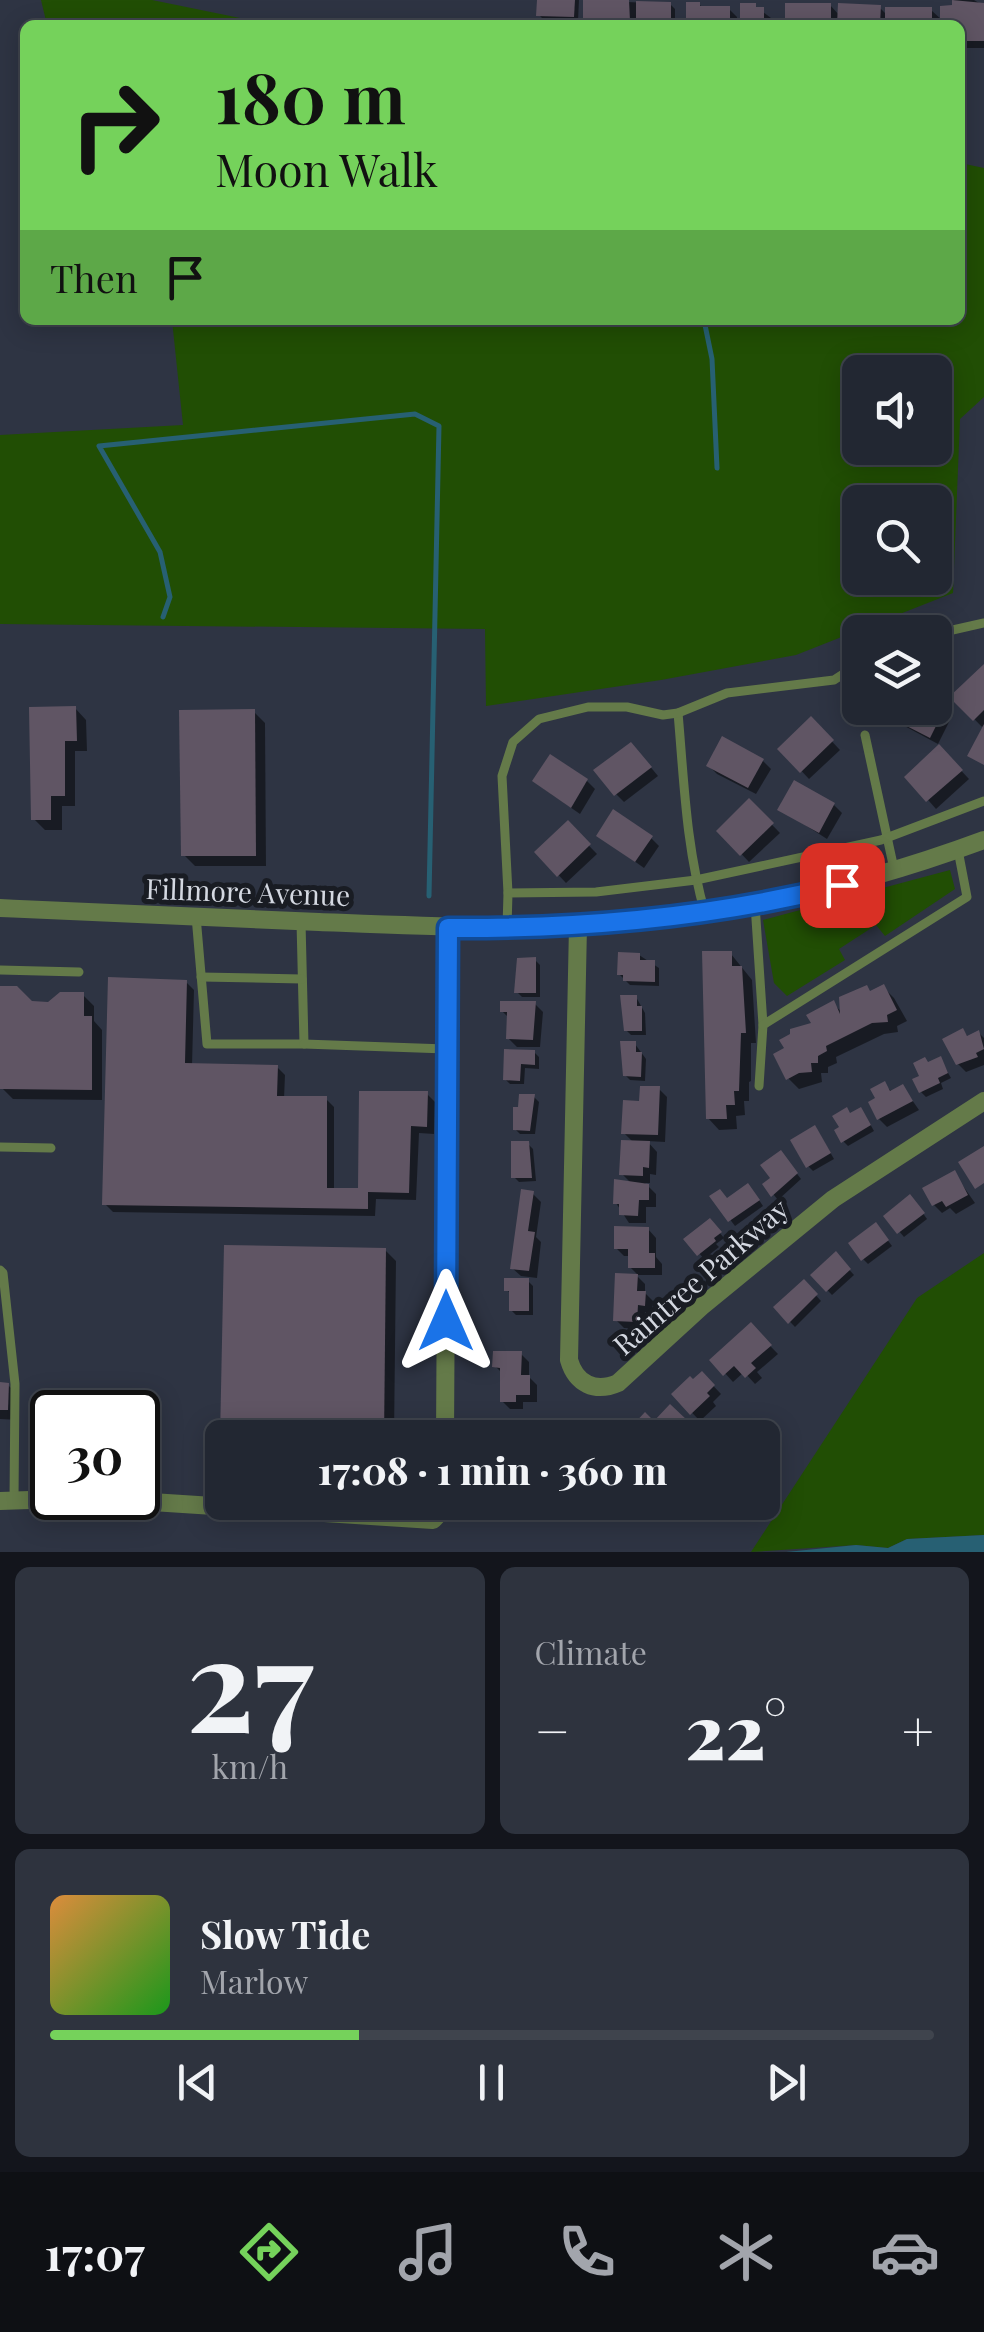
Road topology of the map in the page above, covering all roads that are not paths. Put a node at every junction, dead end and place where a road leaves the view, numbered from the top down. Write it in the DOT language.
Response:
graph roads {
  1 [pos="984,623"];
  2 [pos="952,630"];
  3 [pos="842,675"];
  4 [pos="678,713"];
  5 [pos="866,735"];
  6 [pos="984,801"];
  7 [pos="886,838"];
  8 [pos="984,840"];
  9 [pos="958,850"];
  10 [pos="894,870"];
  11 [pos="696,880"];
  12 [pos="508,893"];
  13 [pos="756,904"];
  14 [pos="0,908"];
  15 [pos="706,913"];
  16 [pos="196,916"];
  17 [pos="300,921"];
  18 [pos="578,926"];
  19 [pos="448,928"];
  20 [pos="500,928"];
  21 [pos="0,970"];
  22 [pos="79,972"];
  23 [pos="201,977"];
  24 [pos="302,979"];
  25 [pos="763,1026"];
  26 [pos="304,1044"];
  27 [pos="448,1050"];
  28 [pos="759,1086"];
  29 [pos="984,1101"];
  30 [pos="0,1147"];
  31 [pos="51,1148"];
  32 [pos="0,1270"];
  33 [pos="446,1420"];
  34 [pos="7,1501"];
  35 [pos="160,1502"];
  36 [pos="205,1505"];
  1 -- 2 [label="lane"];
  3 -- 4 [label="lane"];
  4 -- 11 [label="lane"];
  4 -- 12 [label="lane"];
  5 -- 7 [label="lane"];
  6 -- 7 [label="lane"];
  7 -- 10 [label="lane"];
  7 -- 11 [label="lane"];
  8 -- 9 [label="street, Fillmore Avenue"];
  9 -- 10 [label="street, Fillmore Avenue"];
  9 -- 25 [label="lane"];
  10 -- 13 [label="street, Fillmore Avenue"];
  11 -- 12 [label="lane"];
  11 -- 15 [label="lane"];
  12 -- 20 [label="lane"];
  13 -- 15 [label="street, Fillmore Avenue"];
  13 -- 25 [label="lane"];
  14 -- 16 [label="street, Fillmore Avenue"];
  15 -- 18 [label="street, Fillmore Avenue"];
  16 -- 17 [label="street, Fillmore Avenue"];
  16 -- 23 [label="lane"];
  17 -- 19 [label="street, Fillmore Avenue"];
  17 -- 24 [label="lane"];
  18 -- 20 [label="street, Fillmore Avenue"];
  18 -- 29 [label="street, Raintree Parkway"];
  19 -- 20 [label="street, Fillmore Avenue"];
  19 -- 27 [label="street"];
  21 -- 22 [label="lane"];
  23 -- 24 [label="lane"];
  23 -- 26 [label="lane"];
  24 -- 26 [label="lane"];
  25 -- 28 [label="lane"];
  26 -- 27 [label="lane"];
  27 -- 33 [label="street"];
  30 -- 31 [label="lane"];
  32 -- 34 [label="lane"];
  35 -- 36 [label="street"];
}
